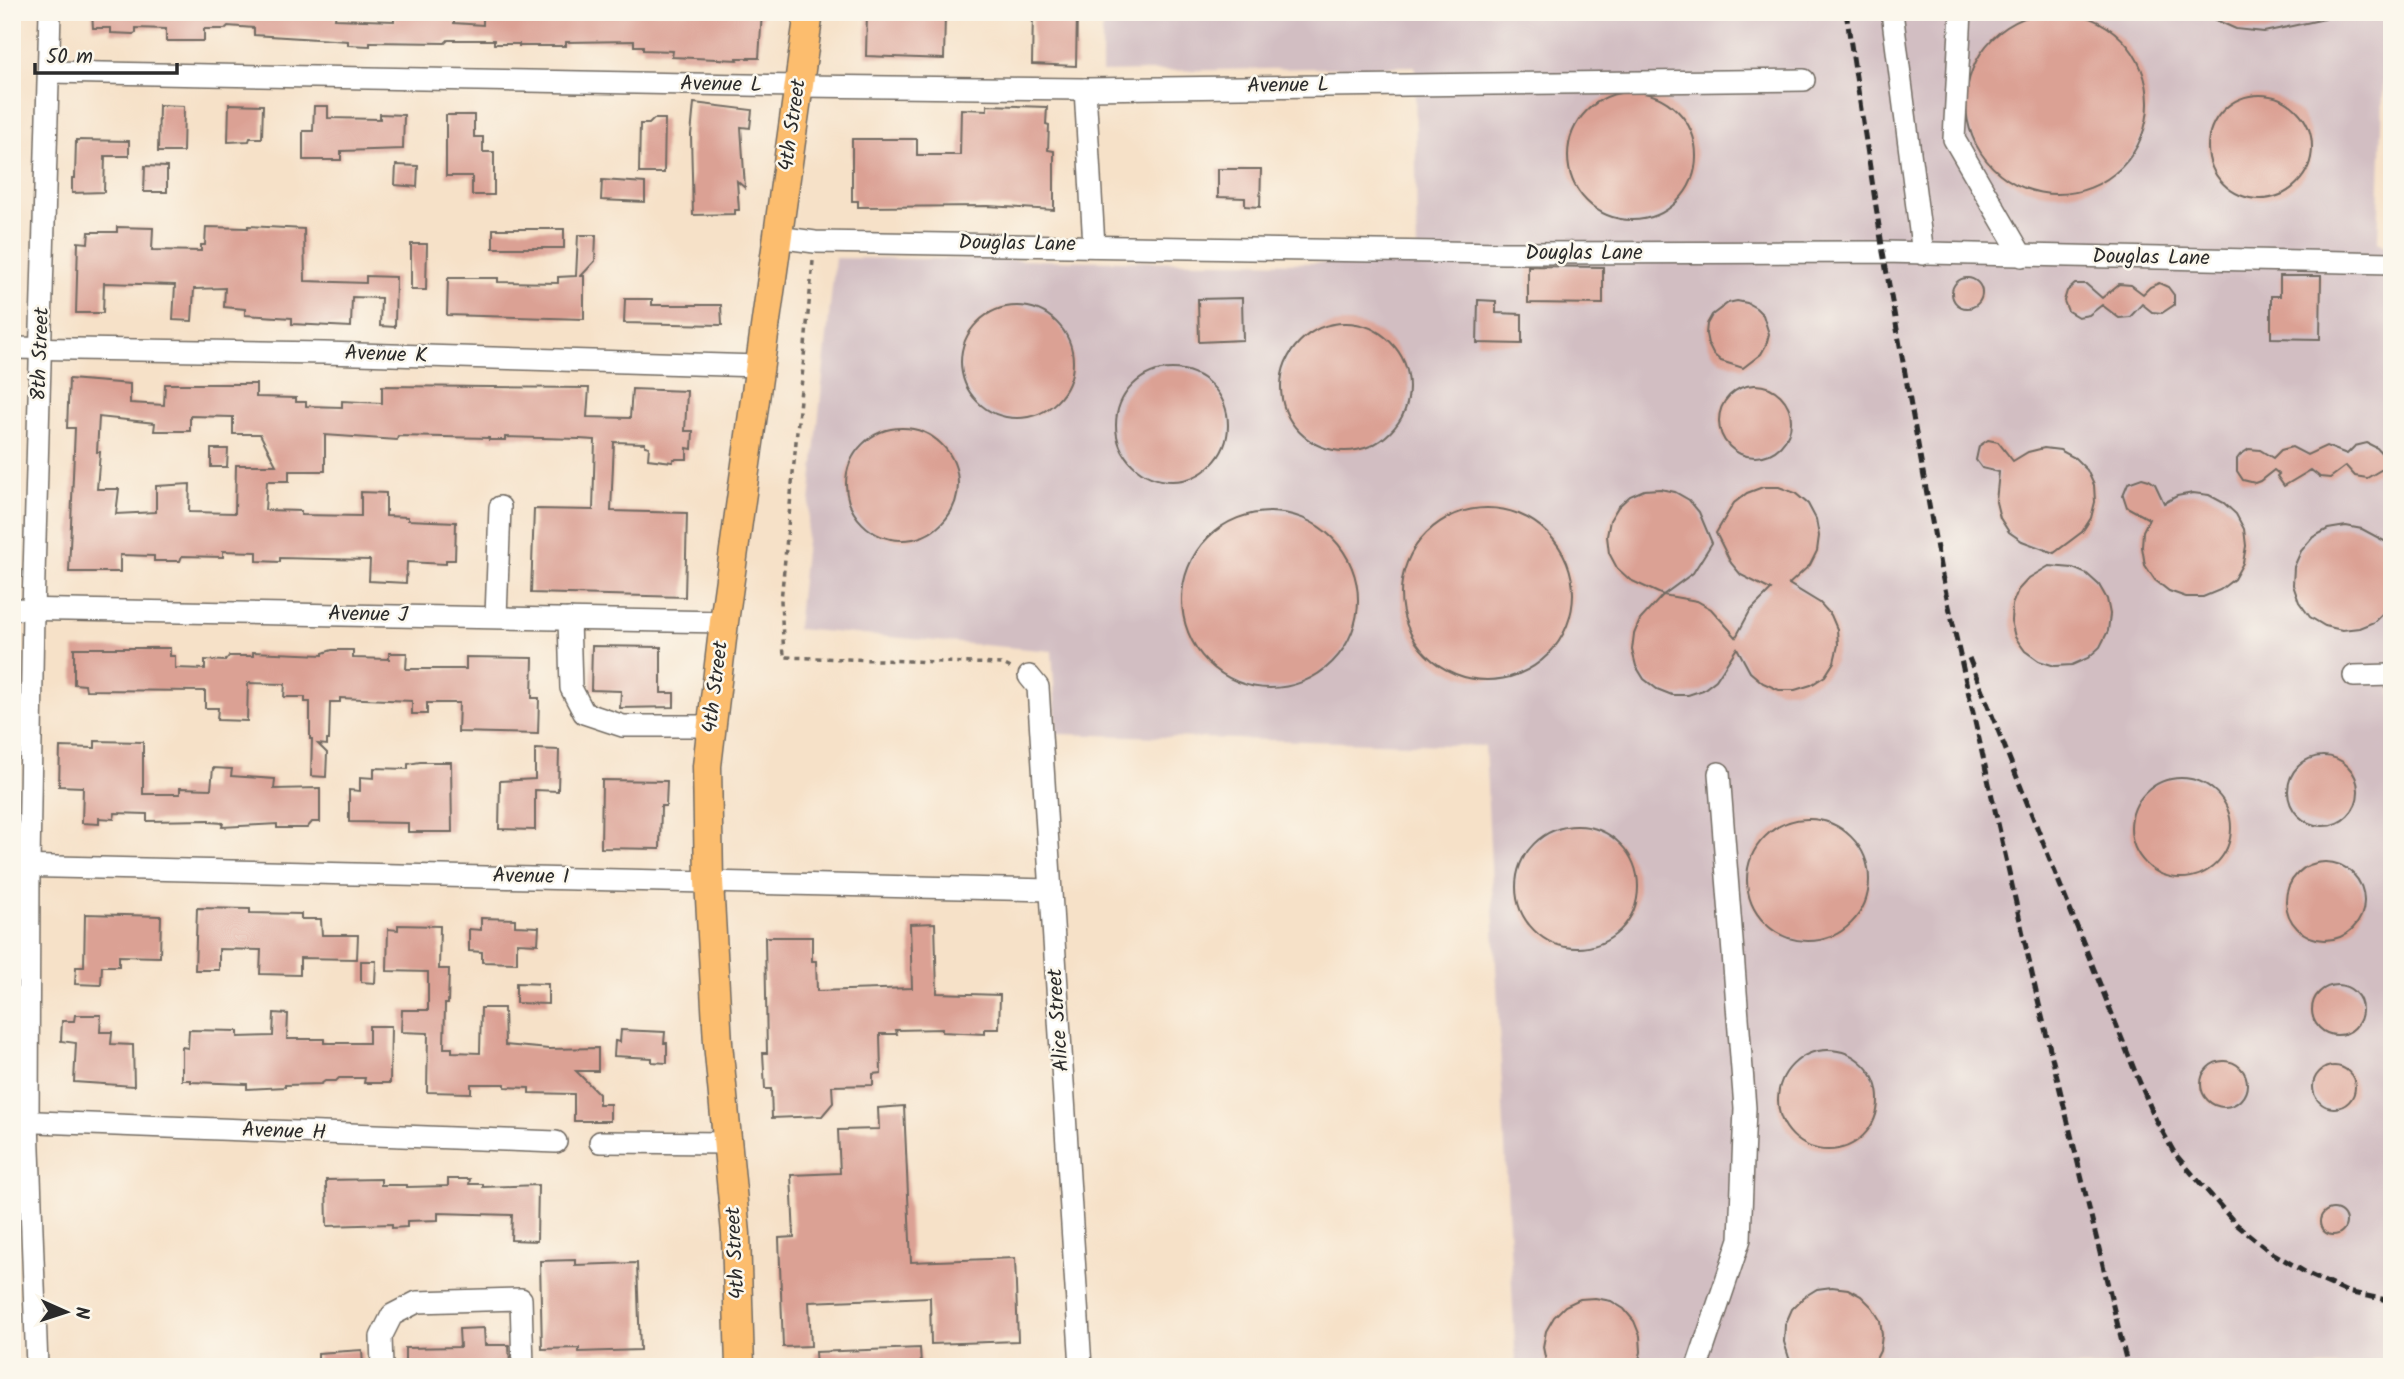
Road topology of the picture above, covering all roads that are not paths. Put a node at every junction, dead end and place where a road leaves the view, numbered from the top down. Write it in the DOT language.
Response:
graph roads {
  1 [pos="50,12"];
  2 [pos="809,12"];
  3 [pos="1892,12"];
  4 [pos="1961,12"];
  5 [pos="49,72"];
  6 [pos="1804,80"];
  7 [pos="799,86"];
  8 [pos="1085,89"];
  9 [pos="777,237"];
  10 [pos="1094,246"];
  11 [pos="1923,254"];
  12 [pos="2022,256"];
  13 [pos="2392,263"];
  14 [pos="12,348"];
  15 [pos="41,349"];
  16 [pos="759,366"];
  17 [pos="500,507"];
  18 [pos="23,609"];
  19 [pos="496,617"];
  20 [pos="569,619"];
  21 [pos="723,622"];
  22 [pos="2392,675"];
  23 [pos="1029,676"];
  24 [pos="2354,677"];
  25 [pos="711,726"];
  26 [pos="1719,773"];
  27 [pos="21,866"];
  28 [pos="709,881"];
  29 [pos="1050,890"];
  30 [pos="20,1122"];
  31 [pos="556,1142"];
  32 [pos="600,1142"];
  33 [pos="729,1143"];
  34 [pos="37,1367"];
  35 [pos="382,1367"];
  36 [pos="523,1367"];
  37 [pos="740,1367"];
  38 [pos="1081,1367"];
  39 [pos="1697,1367"];
  1 -- 5 [label="street, 8th Street"];
  2 -- 7 [label="main road, 4th Street"];
  3 -- 11 [label="street"];
  4 -- 12 [label="street"];
  5 -- 7 [label="street, Avenue L"];
  5 -- 15 [label="street, 8th Street"];
  6 -- 8 [label="street, Avenue L"];
  7 -- 8 [label="street, Avenue L"];
  7 -- 9 [label="main road, 4th Street"];
  8 -- 10 [label="street"];
  9 -- 10 [label="street, Douglas Lane"];
  9 -- 16 [label="main road, 4th Street"];
  10 -- 11 [label="street, Douglas Lane"];
  11 -- 12 [label="street, Douglas Lane"];
  12 -- 13 [label="street, Douglas Lane"];
  14 -- 15 [label="street, Avenue K"];
  15 -- 16 [label="street, Avenue K"];
  15 -- 18 [label="street, 8th Street"];
  16 -- 21 [label="main road, 4th Street"];
  17 -- 19 [label="street"];
  18 -- 19 [label="street, Avenue J"];
  18 -- 27 [label="street, 8th Street"];
  19 -- 20 [label="street, Avenue J"];
  20 -- 21 [label="street, Avenue J"];
  20 -- 25 [label="street"];
  21 -- 25 [label="main road, 4th Street"];
  22 -- 24 [label="street"];
  23 -- 29 [label="street, Alice Street"];
  25 -- 28 [label="main road, 4th Street"];
  26 -- 39 [label="street"];
  27 -- 28 [label="street, Avenue I"];
  27 -- 30 [label="street, 8th Street"];
  28 -- 29 [label="street, Avenue I"];
  28 -- 33 [label="main road, 4th Street"];
  29 -- 38 [label="street, Alice Street"];
  30 -- 31 [label="street, Avenue H"];
  30 -- 34 [label="street, 8th Street"];
  32 -- 33 [label="street"];
  33 -- 37 [label="main road, 4th Street"];
  35 -- 36 [label="street"];
}
